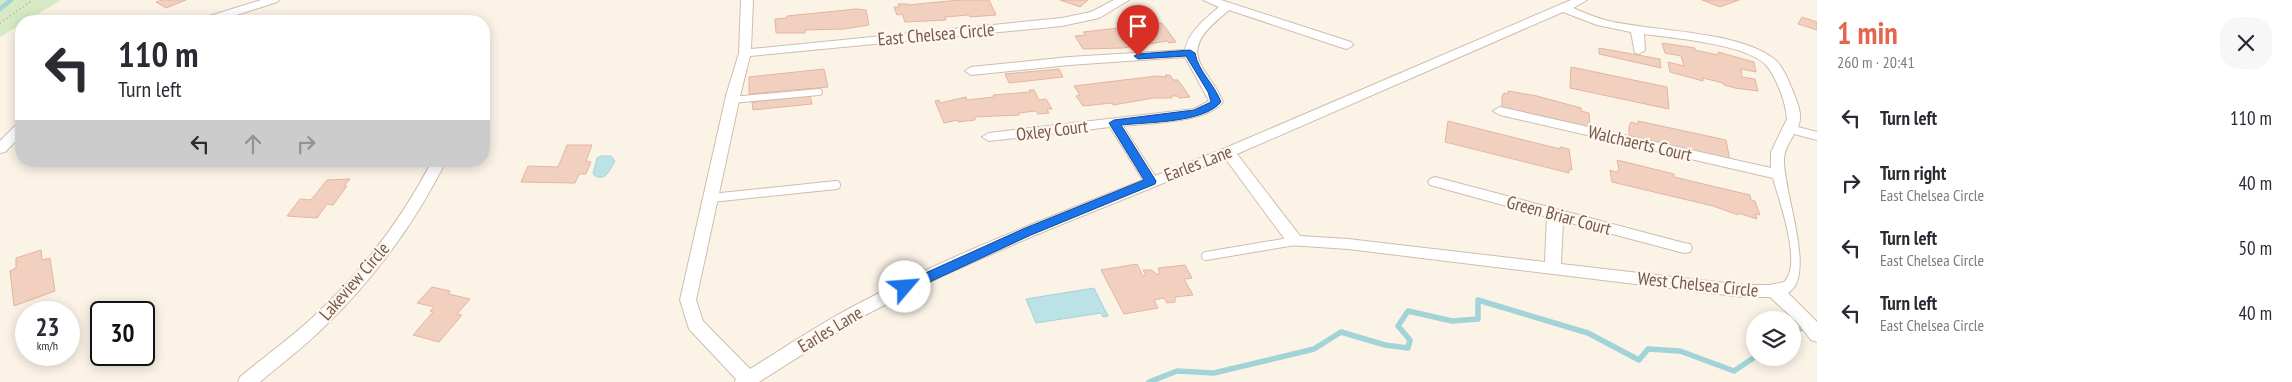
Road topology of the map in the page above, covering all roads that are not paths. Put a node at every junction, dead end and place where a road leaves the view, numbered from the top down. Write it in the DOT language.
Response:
graph roads {
  1 [pos="273,0"];
  2 [pos="747,0"];
  3 [pos="1123,0"];
  4 [pos="1209,0"];
  5 [pos="1580,0"];
  6 [pos="1226,6"];
  7 [pos="1564,8"];
  8 [pos="226,15"];
  9 [pos="1637,30"];
  10 [pos="1346,45"];
  11 [pos="1638,50"];
  12 [pos="745,53"];
  13 [pos="1190,53"];
  14 [pos="971,71"];
  15 [pos="818,92"];
  16 [pos="732,100"];
  17 [pos="1500,111"];
  18 [pos="1114,123"];
  19 [pos="1790,129"];
  20 [pos="15,134"];
  21 [pos="1817,136"];
  22 [pos="989,137"];
  23 [pos="0,149"];
  24 [pos="1228,152"];
  25 [pos="436,167"];
  26 [pos="1780,175"];
  27 [pos="1151,181"];
  28 [pos="1435,182"];
  29 [pos="836,185"];
  30 [pos="711,198"];
  31 [pos="1555,214"];
  32 [pos="1295,241"];
  33 [pos="1684,248"];
  34 [pos="1206,256"];
  35 [pos="1553,268"];
  36 [pos="1773,290"];
  37 [pos="1817,335"];
  38 [pos="746,381"];
  39 [pos="247,382"];
  1 -- 8 [label="street"];
  2 -- 12 [label="street"];
  3 -- 12 [label="street, East Chelsea Circle"];
  4 -- 6 [label="street"];
  5 -- 7 [label="street, Earles Lane"];
  6 -- 10 [label="street"];
  6 -- 13 [label="street"];
  7 -- 9 [label="street, West Chelsea Circle"];
  7 -- 24 [label="street, Earles Lane"];
  9 -- 11 [label="street"];
  9 -- 19 [label="street, West Chelsea Circle"];
  12 -- 16 [label="street"];
  13 -- 14 [label="street"];
  13 -- 18 [label="street"];
  15 -- 16 [label="lane"];
  16 -- 30 [label="street"];
  17 -- 26 [label="street, Walchaerts Court"];
  18 -- 22 [label="street, Oxley Court"];
  18 -- 27 [label="street"];
  19 -- 21 [label="street"];
  19 -- 26 [label="street, West Chelsea Circle"];
  20 -- 23 [label="street"];
  24 -- 27 [label="street, Earles Lane"];
  24 -- 32 [label="street"];
  25 -- 39 [label="street, Lakeview Circle"];
  26 -- 36 [label="street, West Chelsea Circle"];
  27 -- 38 [label="street, Earles Lane"];
  28 -- 31 [label="street, Green Briar Court"];
  29 -- 30 [label="lane"];
  30 -- 38 [label="street"];
  31 -- 33 [label="street, Green Briar Court"];
  31 -- 35 [label="street"];
  32 -- 34 [label="lane"];
  32 -- 35 [label="street, West Chelsea Circle"];
  35 -- 36 [label="street, West Chelsea Circle"];
  36 -- 37 [label="street"];
}
